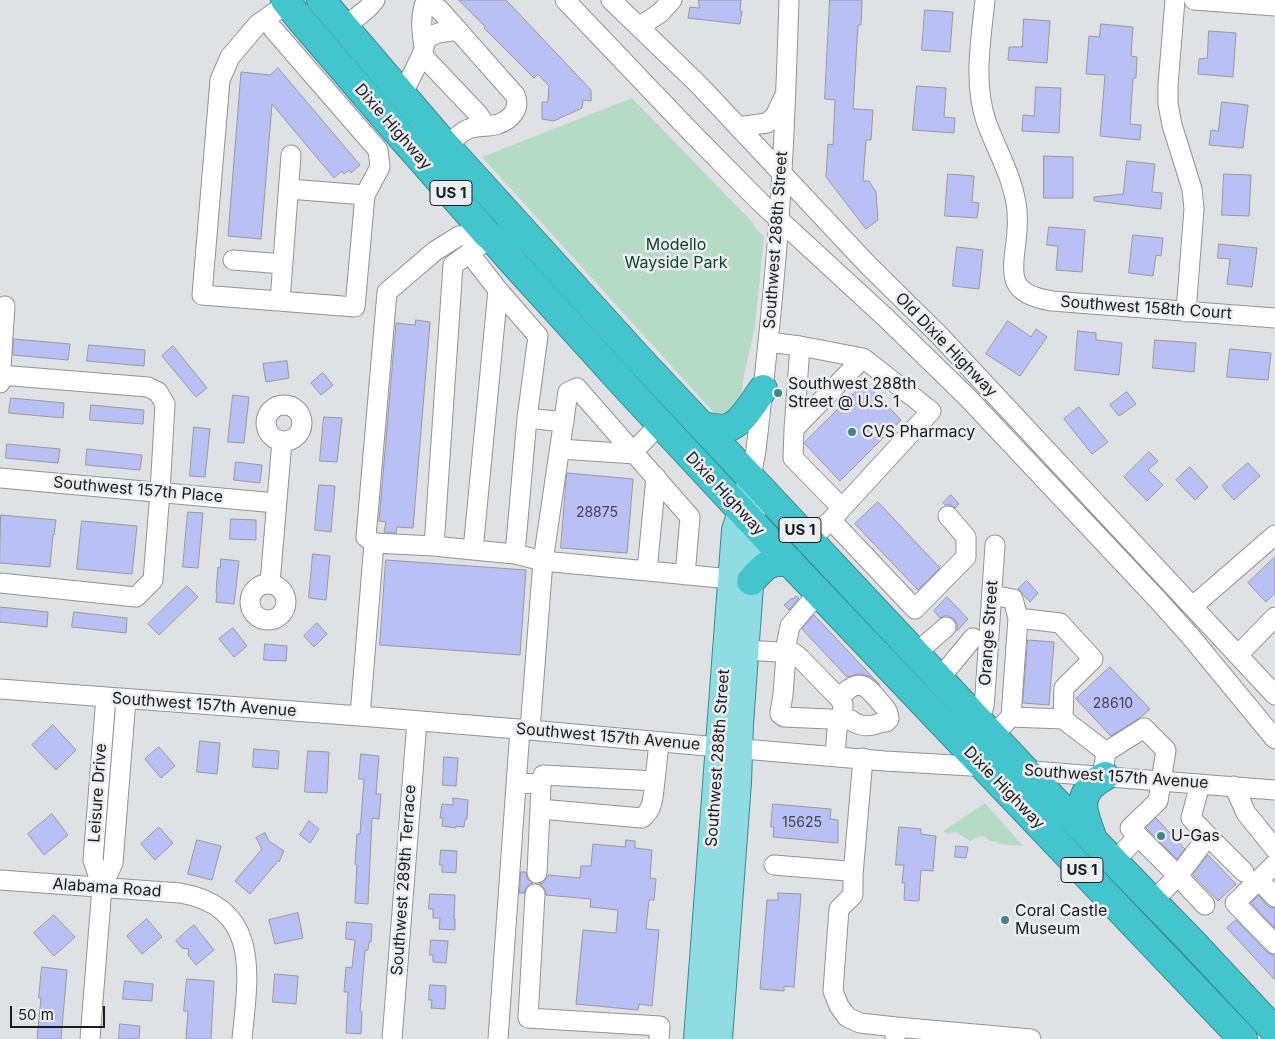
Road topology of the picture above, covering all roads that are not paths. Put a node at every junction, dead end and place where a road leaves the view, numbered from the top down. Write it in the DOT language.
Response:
graph roads {
  1 [pos="321,0"];
  2 [pos="375,0"];
  3 [pos="565,0"];
  4 [pos="611,0"];
  5 [pos="672,0"];
  6 [pos="789,0"];
  7 [pos="984,0"];
  8 [pos="1175,0"];
  9 [pos="1194,0"];
  10 [pos="1275,6"];
  11 [pos="291,8"];
  12 [pos="639,27"];
  13 [pos="344,28"];
  14 [pos="273,29"];
  15 [pos="458,30"];
  16 [pos="246,39"];
  17 [pos="423,51"];
  18 [pos="786,94"];
  19 [pos="402,95"];
  20 [pos="419,116"];
  21 [pos="478,127"];
  22 [pos="738,128"];
  23 [pos="446,146"];
  24 [pos="291,155"];
  25 [pos="782,174"];
  26 [pos="289,189"];
  27 [pos="365,195"];
  28 [pos="779,220"];
  29 [pos="483,241"];
  30 [pos="233,260"];
  31 [pos="283,264"];
  32 [pos="498,290"];
  33 [pos="280,301"];
  34 [pos="5,306"];
  35 [pos="1186,312"];
  36 [pos="561,316"];
  37 [pos="1275,318"];
  38 [pos="611,327"];
  39 [pos="538,336"];
  40 [pos="768,342"];
  41 [pos="800,346"];
  42 [pos="863,358"];
  43 [pos="0,376"];
  44 [pos="0,383"];
  45 [pos="763,389"];
  46 [pos="527,418"];
  47 [pos="564,422"];
  48 [pos="660,424"];
  49 [pos="702,426"];
  50 [pos="794,429"];
  51 [pos="282,441"];
  52 [pos="560,449"];
  53 [pos="634,453"];
  54 [pos="656,477"];
  55 [pos="0,478"];
  56 [pos="751,478"];
  57 [pos="160,492"];
  58 [pos="276,503"];
  59 [pos="836,514"];
  60 [pos="948,516"];
  61 [pos="747,517"];
  62 [pos="1275,535"];
  63 [pos="809,541"];
  64 [pos="374,542"];
  65 [pos="434,546"];
  66 [pos="473,550"];
  67 [pos="515,554"];
  68 [pos="966,557"];
  69 [pos="543,561"];
  70 [pos="790,562"];
  71 [pos="647,571"];
  72 [pos="685,575"];
  73 [pos="741,580"];
  74 [pos="0,583"];
  75 [pos="270,583"];
  76 [pos="819,592"];
  77 [pos="992,595"];
  78 [pos="909,603"];
  79 [pos="1192,606"];
  80 [pos="1018,618"];
  81 [pos="1275,618"];
  82 [pos="888,623"];
  83 [pos="946,627"];
  84 [pos="973,638"];
  85 [pos="746,650"];
  86 [pos="786,652"];
  87 [pos="916,653"];
  88 [pos="1238,656"];
  89 [pos="940,678"];
  90 [pos="0,689"];
  91 [pos="1275,695"];
  92 [pos="106,698"];
  93 [pos="839,698"];
  94 [pos="126,699"];
  95 [pos="360,716"];
  96 [pos="1063,719"];
  97 [pos="845,720"];
  98 [pos="416,721"];
  99 [pos="994,724"];
  100 [pos="525,729"];
  101 [pos="1275,739"];
  102 [pos="659,742"];
  103 [pos="730,747"];
  104 [pos="835,756"];
  105 [pos="862,758"];
  106 [pos="984,767"];
  107 [pos="1105,768"];
  108 [pos="1026,770"];
  109 [pos="655,781"];
  110 [pos="1161,781"];
  111 [pos="518,783"];
  112 [pos="542,784"];
  113 [pos="1200,784"];
  114 [pos="1234,786"];
  115 [pos="1275,790"];
  116 [pos="540,809"];
  117 [pos="1138,836"];
  118 [pos="1208,836"];
  119 [pos="1093,841"];
  120 [pos="1275,849"];
  121 [pos="1114,862"];
  122 [pos="1275,864"];
  123 [pos="774,865"];
  124 [pos="537,874"];
  125 [pos="853,875"];
  126 [pos="1178,876"];
  127 [pos="1252,876"];
  128 [pos="0,880"];
  129 [pos="102,887"];
  130 [pos="536,894"];
  131 [pos="1275,897"];
  132 [pos="1152,902"];
  133 [pos="1205,905"];
  134 [pos="1275,944"];
  135 [pos="502,979"];
  136 [pos="530,981"];
  137 [pos="1275,1031"];
  138 [pos="896,1033"];
  139 [pos="90,1039"];
  140 [pos="242,1039"];
  141 [pos="392,1039"];
  142 [pos="498,1039"];
  143 [pos="659,1039"];
  144 [pos="696,1039"];
  145 [pos="720,1039"];
  146 [pos="1031,1039"];
  147 [pos="1243,1039"];
  1 -- 13 [label="highway, Dixie Highway / US 1"];
  2 -- 13 [label="street"];
  3 -- 28 [label="street"];
  4 -- 12 [label="street, Old Dixie Highway"];
  5 -- 12 [label="street"];
  6 -- 18 [label="street, Southwest 288th Street"];
  7 -- 35 [label="street, Southwest 158th Court"];
  8 -- 35 [label="street"];
  9 -- 10 [label="street"];
  11 -- 14 [label="street"];
  11 -- 16 [label="street"];
  11 -- 20 [label="highway"];
  11 -- 29 [label="highway, Dixie Highway / US 1"];
  12 -- 22 [label="street, Old Dixie Highway"];
  13 -- 19 [label="highway, Dixie Highway / US 1"];
  14 -- 16 [label="street"];
  14 -- 27 [label="street"];
  15 -- 17 [label="street"];
  15 -- 17 [label="street"];
  15 -- 21 [label="street"];
  16 -- 33 [label="street"];
  17 -- 19 [label="street"];
  17 -- 21 [label="street"];
  18 -- 22 [label="street"];
  18 -- 25 [label="street, Southwest 288th Street"];
  19 -- 20 [label="highway, Dixie Highway / US 1"];
  20 -- 23 [label="highway, Dixie Highway / US 1"];
  21 -- 23 [label="street"];
  22 -- 25 [label="street, Old Dixie Highway"];
  23 -- 38 [label="highway, Dixie Highway / US 1"];
  24 -- 26 [label="street"];
  25 -- 28 [label="street, Southwest 288th Street"];
  25 -- 79 [label="street, Old Dixie Highway"];
  26 -- 27 [label="street"];
  26 -- 31 [label="street"];
  27 -- 33 [label="street"];
  28 -- 40 [label="street, Southwest 288th Street"];
  28 -- 101 [label="street"];
  29 -- 32 [label="street"];
  29 -- 36 [label="highway, Dixie Highway / US 1"];
  29 -- 38 [label="highway"];
  29 -- 64 [label="street"];
  29 -- 65 [label="street"];
  30 -- 31 [label="street"];
  31 -- 33 [label="street"];
  32 -- 39 [label="street"];
  32 -- 66 [label="street"];
  34 -- 43 [label="street"];
  35 -- 37 [label="street, Southwest 158th Court"];
  36 -- 39 [label="street"];
  36 -- 48 [label="highway, Dixie Highway / US 1"];
  38 -- 49 [label="highway, Dixie Highway / US 1"];
  39 -- 46 [label="street"];
  40 -- 41 [label="street"];
  40 -- 45 [label="street, Southwest 288th Street"];
  41 -- 42 [label="street"];
  41 -- 50 [label="street"];
  42 -- 50 [label="street"];
  42 -- 59 [label="street"];
  43 -- 44 [label="street"];
  43 -- 57 [label="street"];
  45 -- 49 [label="highway"];
  45 -- 56 [label="street, Southwest 288th Street"];
  46 -- 47 [label="street"];
  46 -- 67 [label="street"];
  47 -- 52 [label="street"];
  47 -- 53 [label="street"];
  48 -- 53 [label="street"];
  48 -- 61 [label="highway, Dixie Highway / US 1"];
  49 -- 56 [label="highway, Dixie Highway / US 1"];
  50 -- 59 [label="street"];
  51 -- 58 [label="street"];
  52 -- 53 [label="street"];
  52 -- 69 [label="street"];
  53 -- 54 [label="street"];
  54 -- 71 [label="street"];
  54 -- 72 [label="street"];
  55 -- 57 [label="street, Southwest 157th Place"];
  56 -- 61 [label="main road, Southwest 288th Street"];
  56 -- 63 [label="highway, Dixie Highway / US 1"];
  57 -- 58 [label="street, Southwest 157th Place"];
  57 -- 74 [label="street"];
  58 -- 75 [label="street"];
  59 -- 63 [label="street"];
  59 -- 78 [label="street"];
  60 -- 68 [label="street"];
  61 -- 70 [label="highway, Dixie Highway / US 1"];
  61 -- 73 [label="main road, Southwest 288th Street"];
  62 -- 79 [label="street"];
  63 -- 82 [label="highway, Dixie Highway / US 1"];
  64 -- 65 [label="street"];
  64 -- 95 [label="street"];
  65 -- 66 [label="street"];
  66 -- 67 [label="street"];
  67 -- 69 [label="street"];
  68 -- 77 [label="street, Orange Street"];
  68 -- 78 [label="street"];
  69 -- 71 [label="street"];
  69 -- 100 [label="street"];
  70 -- 73 [label="highway"];
  70 -- 76 [label="highway, Dixie Highway / US 1"];
  71 -- 72 [label="street"];
  72 -- 73 [label="street"];
  73 -- 85 [label="main road, Southwest 288th Street"];
  73 -- 103 [label="main road, Southwest 288th Street"];
  76 -- 86 [label="street"];
  76 -- 106 [label="highway, Dixie Highway / US 1"];
  77 -- 80 [label="street"];
  77 -- 99 [label="street, Orange Street"];
  78 -- 82 [label="street"];
  79 -- 88 [label="street, Old Dixie Highway"];
  80 -- 96 [label="street"];
  80 -- 99 [label="street"];
  81 -- 88 [label="street"];
  82 -- 87 [label="highway, Dixie Highway / US 1"];
  83 -- 87 [label="street"];
  84 -- 89 [label="street"];
  85 -- 86 [label="street"];
  85 -- 103 [label="main road, Southwest 288th Street"];
  86 -- 93 [label="street"];
  86 -- 97 [label="street"];
  87 -- 89 [label="highway, Dixie Highway / US 1"];
  88 -- 91 [label="street, Old Dixie Highway"];
  89 -- 99 [label="highway, Dixie Highway / US 1"];
  90 -- 92 [label="street, Southwest 157th Avenue"];
  92 -- 94 [label="street, Southwest 157th Avenue"];
  92 -- 129 [label="street, Leisure Drive"];
  93 -- 97 [label="street"];
  93 -- 97 [label="street"];
  94 -- 95 [label="street, Southwest 157th Avenue"];
  94 -- 129 [label="street, Leisure Drive"];
  95 -- 98 [label="street, Southwest 157th Avenue"];
  96 -- 99 [label="street"];
  96 -- 107 [label="street"];
  97 -- 104 [label="street"];
  98 -- 100 [label="street, Southwest 157th Avenue"];
  98 -- 141 [label="street, Southwest 289th Terrace"];
  99 -- 108 [label="highway, Dixie Highway / US 1"];
  100 -- 102 [label="street, Southwest 157th Avenue"];
  100 -- 111 [label="street"];
  102 -- 103 [label="street, Southwest 157th Avenue"];
  102 -- 109 [label="street"];
  103 -- 104 [label="street, Southwest 157th Avenue"];
  103 -- 144 [label="main road, Southwest 288th Street"];
  103 -- 145 [label="main road, Southwest 288th Street"];
  104 -- 105 [label="street, Southwest 157th Avenue"];
  105 -- 106 [label="street, Southwest 157th Avenue"];
  105 -- 125 [label="street"];
  106 -- 108 [label="street, Southwest 157th Avenue"];
  106 -- 147 [label="highway, Dixie Highway / US 1"];
  107 -- 108 [label="street, Southwest 157th Avenue"];
  107 -- 110 [label="street, Southwest 157th Avenue"];
  107 -- 110 [label="street"];
  107 -- 119 [label="highway"];
  108 -- 119 [label="highway, Dixie Highway / US 1"];
  109 -- 112 [label="street"];
  109 -- 116 [label="street"];
  110 -- 113 [label="street, Southwest 157th Avenue"];
  110 -- 117 [label="street"];
  111 -- 112 [label="street"];
  111 -- 135 [label="street"];
  112 -- 116 [label="street"];
  113 -- 114 [label="street, Southwest 157th Avenue"];
  113 -- 118 [label="street"];
  114 -- 115 [label="street, Southwest 157th Avenue"];
  114 -- 120 [label="street"];
  116 -- 124 [label="street"];
  117 -- 121 [label="street"];
  117 -- 126 [label="street"];
  118 -- 126 [label="street"];
  118 -- 127 [label="street"];
  119 -- 121 [label="highway, Dixie Highway / US 1"];
  121 -- 132 [label="highway, Dixie Highway / US 1"];
  122 -- 127 [label="street"];
  123 -- 125 [label="street"];
  125 -- 138 [label="street"];
  126 -- 132 [label="street"];
  126 -- 133 [label="street"];
  127 -- 131 [label="street"];
  127 -- 134 [label="street"];
  128 -- 129 [label="street, Alabama Road"];
  129 -- 139 [label="street, Leisure Drive"];
  129 -- 140 [label="street, Alabama Road"];
  130 -- 136 [label="street"];
  132 -- 137 [label="highway, Dixie Highway / US 1"];
  135 -- 136 [label="street"];
  135 -- 142 [label="street"];
  136 -- 143 [label="street"];
  138 -- 146 [label="street"];
}
